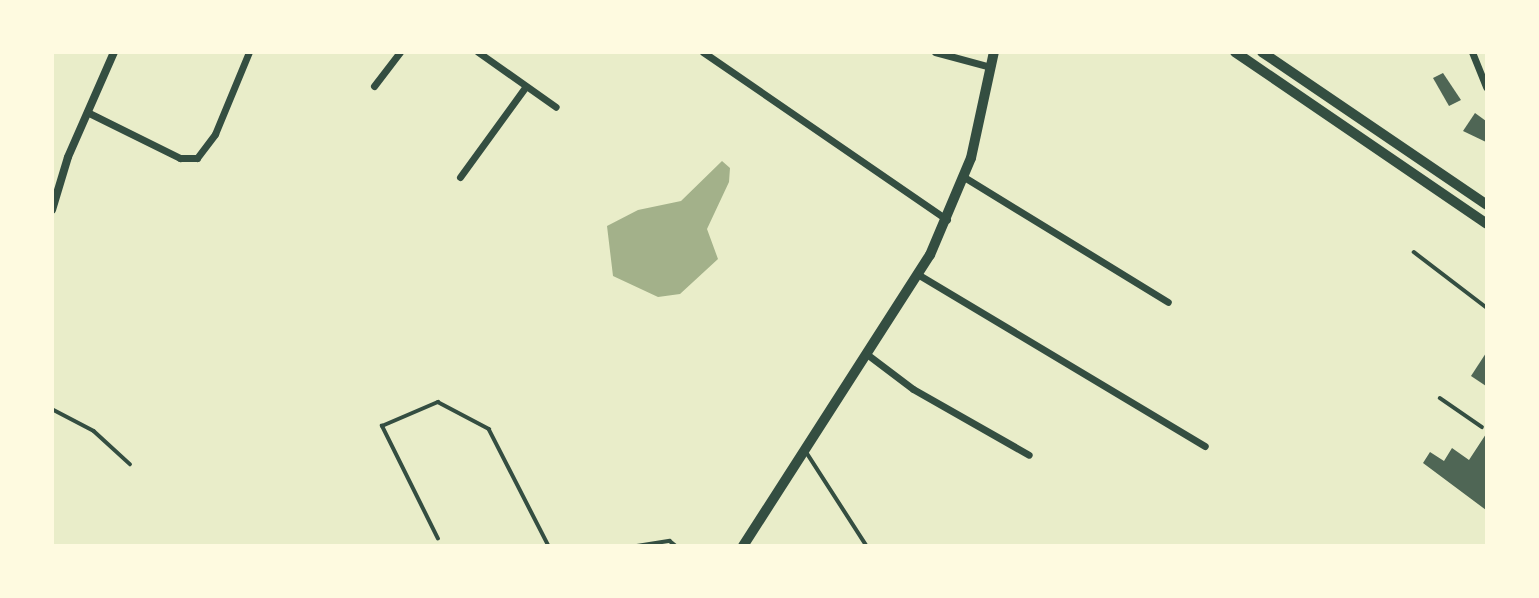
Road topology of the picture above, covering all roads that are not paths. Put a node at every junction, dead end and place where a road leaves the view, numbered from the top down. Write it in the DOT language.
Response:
graph roads {
  1 [pos="114,52"];
  2 [pos="249,52"];
  3 [pos="400,52"];
  4 [pos="478,52"];
  5 [pos="704,52"];
  6 [pos="935,52"];
  7 [pos="994,52"];
  8 [pos="1235,52"];
  9 [pos="1262,52"];
  10 [pos="1472,52"];
  11 [pos="991,67"];
  12 [pos="374,86"];
  13 [pos="526,86"];
  14 [pos="1486,87"];
  15 [pos="556,107"];
  16 [pos="88,112"];
  17 [pos="460,177"];
  18 [pos="964,177"];
  19 [pos="1486,204"];
  20 [pos="52,210"];
  21 [pos="947,220"];
  22 [pos="1486,223"];
  23 [pos="1414,252"];
  24 [pos="919,275"];
  25 [pos="1168,302"];
  26 [pos="1486,307"];
  27 [pos="868,355"];
  28 [pos="1440,398"];
  29 [pos="52,410"];
  30 [pos="1482,427"];
  31 [pos="1205,446"];
  32 [pos="806,451"];
  33 [pos="1029,455"];
  34 [pos="130,464"];
  35 [pos="438,539"];
  36 [pos="547,545"];
  37 [pos="637,545"];
  38 [pos="676,545"];
  39 [pos="743,545"];
  40 [pos="867,545"];
  1 -- 16 [label="street"];
  2 -- 16 [label="street"];
  3 -- 12 [label="street"];
  4 -- 13 [label="street"];
  5 -- 21 [label="street"];
  6 -- 11 [label="street"];
  7 -- 11 [label="main road"];
  8 -- 22 [label="main road"];
  9 -- 19 [label="main road"];
  10 -- 14 [label="street"];
  11 -- 18 [label="main road"];
  13 -- 15 [label="street"];
  13 -- 17 [label="street"];
  16 -- 20 [label="street"];
  18 -- 21 [label="main road"];
  18 -- 25 [label="street"];
  21 -- 24 [label="main road"];
  23 -- 26 [label="lane"];
  24 -- 27 [label="main road"];
  24 -- 31 [label="street"];
  27 -- 32 [label="main road"];
  27 -- 33 [label="street"];
  28 -- 30 [label="lane"];
  29 -- 34 [label="lane"];
  32 -- 39 [label="main road"];
  32 -- 40 [label="lane"];
  35 -- 36 [label="lane"];
  37 -- 38 [label="lane"];
}
